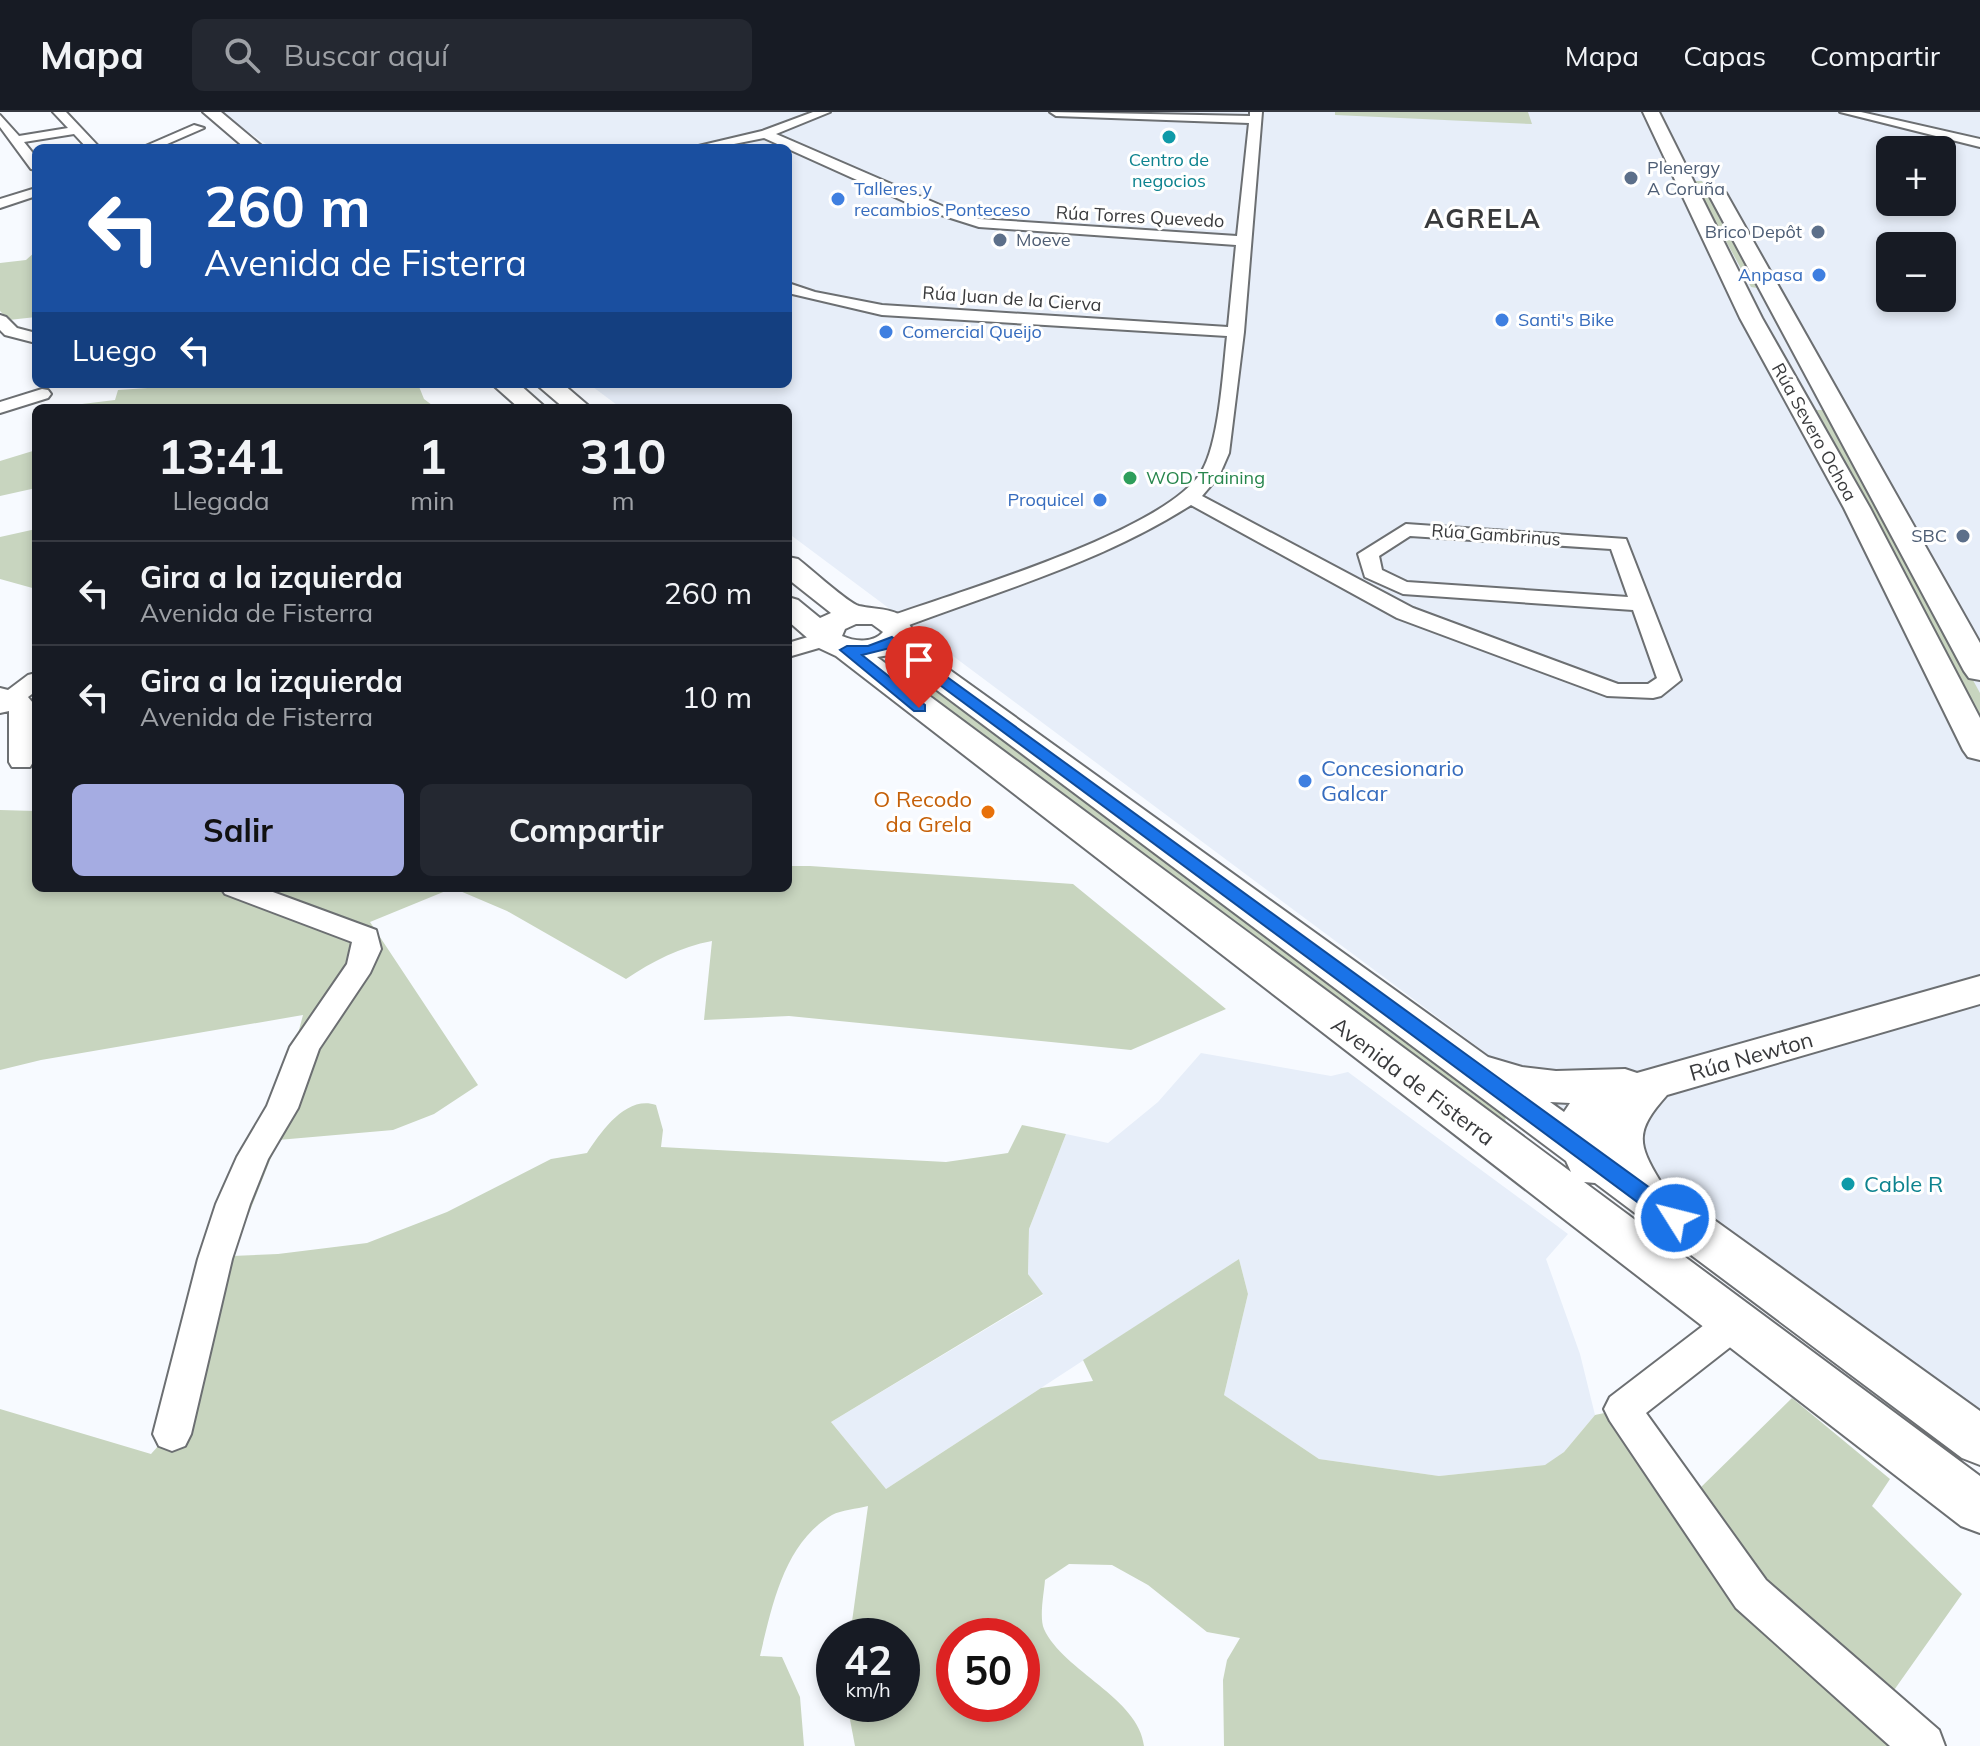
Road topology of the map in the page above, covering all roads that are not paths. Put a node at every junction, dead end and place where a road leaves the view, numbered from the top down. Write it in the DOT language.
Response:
graph roads {
  1 [pos="59,112"];
  2 [pos="179,112"];
  3 [pos="211,112"];
  4 [pos="824,112"];
  5 [pos="1056,112"];
  6 [pos="1651,112"];
  7 [pos="1846,112"];
  8 [pos="1255,116"];
  9 [pos="0,119"];
  10 [pos="77,130"];
  11 [pos="204,133"];
  12 [pos="765,134"];
  13 [pos="16,140"];
  14 [pos="1980,143"];
  15 [pos="90,144"];
  16 [pos="162,144"];
  17 [pos="250,144"];
  18 [pos="716,144"];
  19 [pos="787,144"];
  20 [pos="792,146"];
  21 [pos="32,161"];
  22 [pos="1707,175"];
  23 [pos="32,193"];
  24 [pos="0,204"];
  25 [pos="1708,228"];
  26 [pos="1243,241"];
  27 [pos="792,289"];
  28 [pos="4,329"];
  29 [pos="1236,332"];
  30 [pos="32,337"];
  31 [pos="509,388"];
  32 [pos="553,388"];
  33 [pos="1827,392"];
  34 [pos="43,395"];
  35 [pos="529,404"];
  36 [pos="574,404"];
  37 [pos="0,408"];
  38 [pos="1190,497"];
  39 [pos="792,571"];
  40 [pos="1641,604"];
  41 [pos="792,608"];
  42 [pos="892,632"];
  43 [pos="838,635"];
  44 [pos="792,649"];
  45 [pos="1980,671"];
  46 [pos="32,683"];
  47 [pos="5,700"];
  48 [pos="1980,750"];
  49 [pos="21,762"];
  50 [pos="246,892"];
  51 [pos="1980,990"];
  52 [pos="1461,1059"];
  53 [pos="1652,1084"];
  54 [pos="1584,1151"];
  55 [pos="1649,1199"];
  56 [pos="1734,1323"];
  57 [pos="172,1434"];
  58 [pos="1980,1441"];
  59 [pos="1980,1495"];
  60 [pos="1980,1508"];
  61 [pos="1923,1746"];
  1 -- 10 [label="street"];
  2 -- 11 [label="main road"];
  3 -- 17 [label="main road"];
  4 -- 12 [label="street"];
  5 -- 8 [label="street"];
  6 -- 25 [label="main road, Rúa Severo Ochoa"];
  7 -- 14 [label="street"];
  8 -- 26 [label="street"];
  9 -- 13 [label="street"];
  10 -- 13 [label="street"];
  10 -- 15 [label="street"];
  11 -- 16 [label="street"];
  12 -- 18 [label="street"];
  12 -- 19 [label="street, Rúa Torres Quevedo"];
  13 -- 21 [label="street"];
  20 -- 26 [label="street, Rúa Torres Quevedo"];
  22 -- 33 [label="main road, Rúa Severo Ochoa"];
  23 -- 24 [label="street"];
  25 -- 33 [label="main road"];
  25 -- 48 [label="main road, Rúa Severo Ochoa"];
  26 -- 29 [label="street"];
  27 -- 29 [label="street, Rúa Juan de la Cierva"];
  28 -- 30 [label="street"];
  29 -- 38 [label="street"];
  31 -- 35 [label="main road"];
  32 -- 36 [label="main road"];
  33 -- 45 [label="main road, Rúa Severo Ochoa"];
  34 -- 37 [label="street"];
  38 -- 40 [label="street, Rúa Gambrinus"];
  38 -- 42 [label="street"];
  39 -- 43 [label="main road, Avenida de Fisterra"];
  40 -- 40 [label="street, Rúa Gambrinus"];
  41 -- 43 [label="main road, Avenida de Fisterra"];
  42 -- 43 [label="main road"];
  42 -- 52 [label="main road, Avenida de Fisterra"];
  43 -- 44 [label="street"];
  43 -- 56 [label="main road, Avenida de Fisterra"];
  46 -- 47 [label="street"];
  47 -- 49 [label="street"];
  50 -- 57 [label="street"];
  51 -- 53 [label="main road, Rúa Newton"];
  52 -- 53 [label="main road, Avenida de Fisterra"];
  52 -- 54 [label="main road, Avenida de Fisterra"];
  53 -- 54 [label="main road"];
  53 -- 55 [label="main road"];
  54 -- 55 [label="main road, Avenida de Fisterra"];
  54 -- 59 [label="main road"];
  55 -- 58 [label="main road, Avenida de Fisterra"];
  56 -- 60 [label="main road, Avenida de Fisterra"];
  56 -- 61 [label="street"];
}
